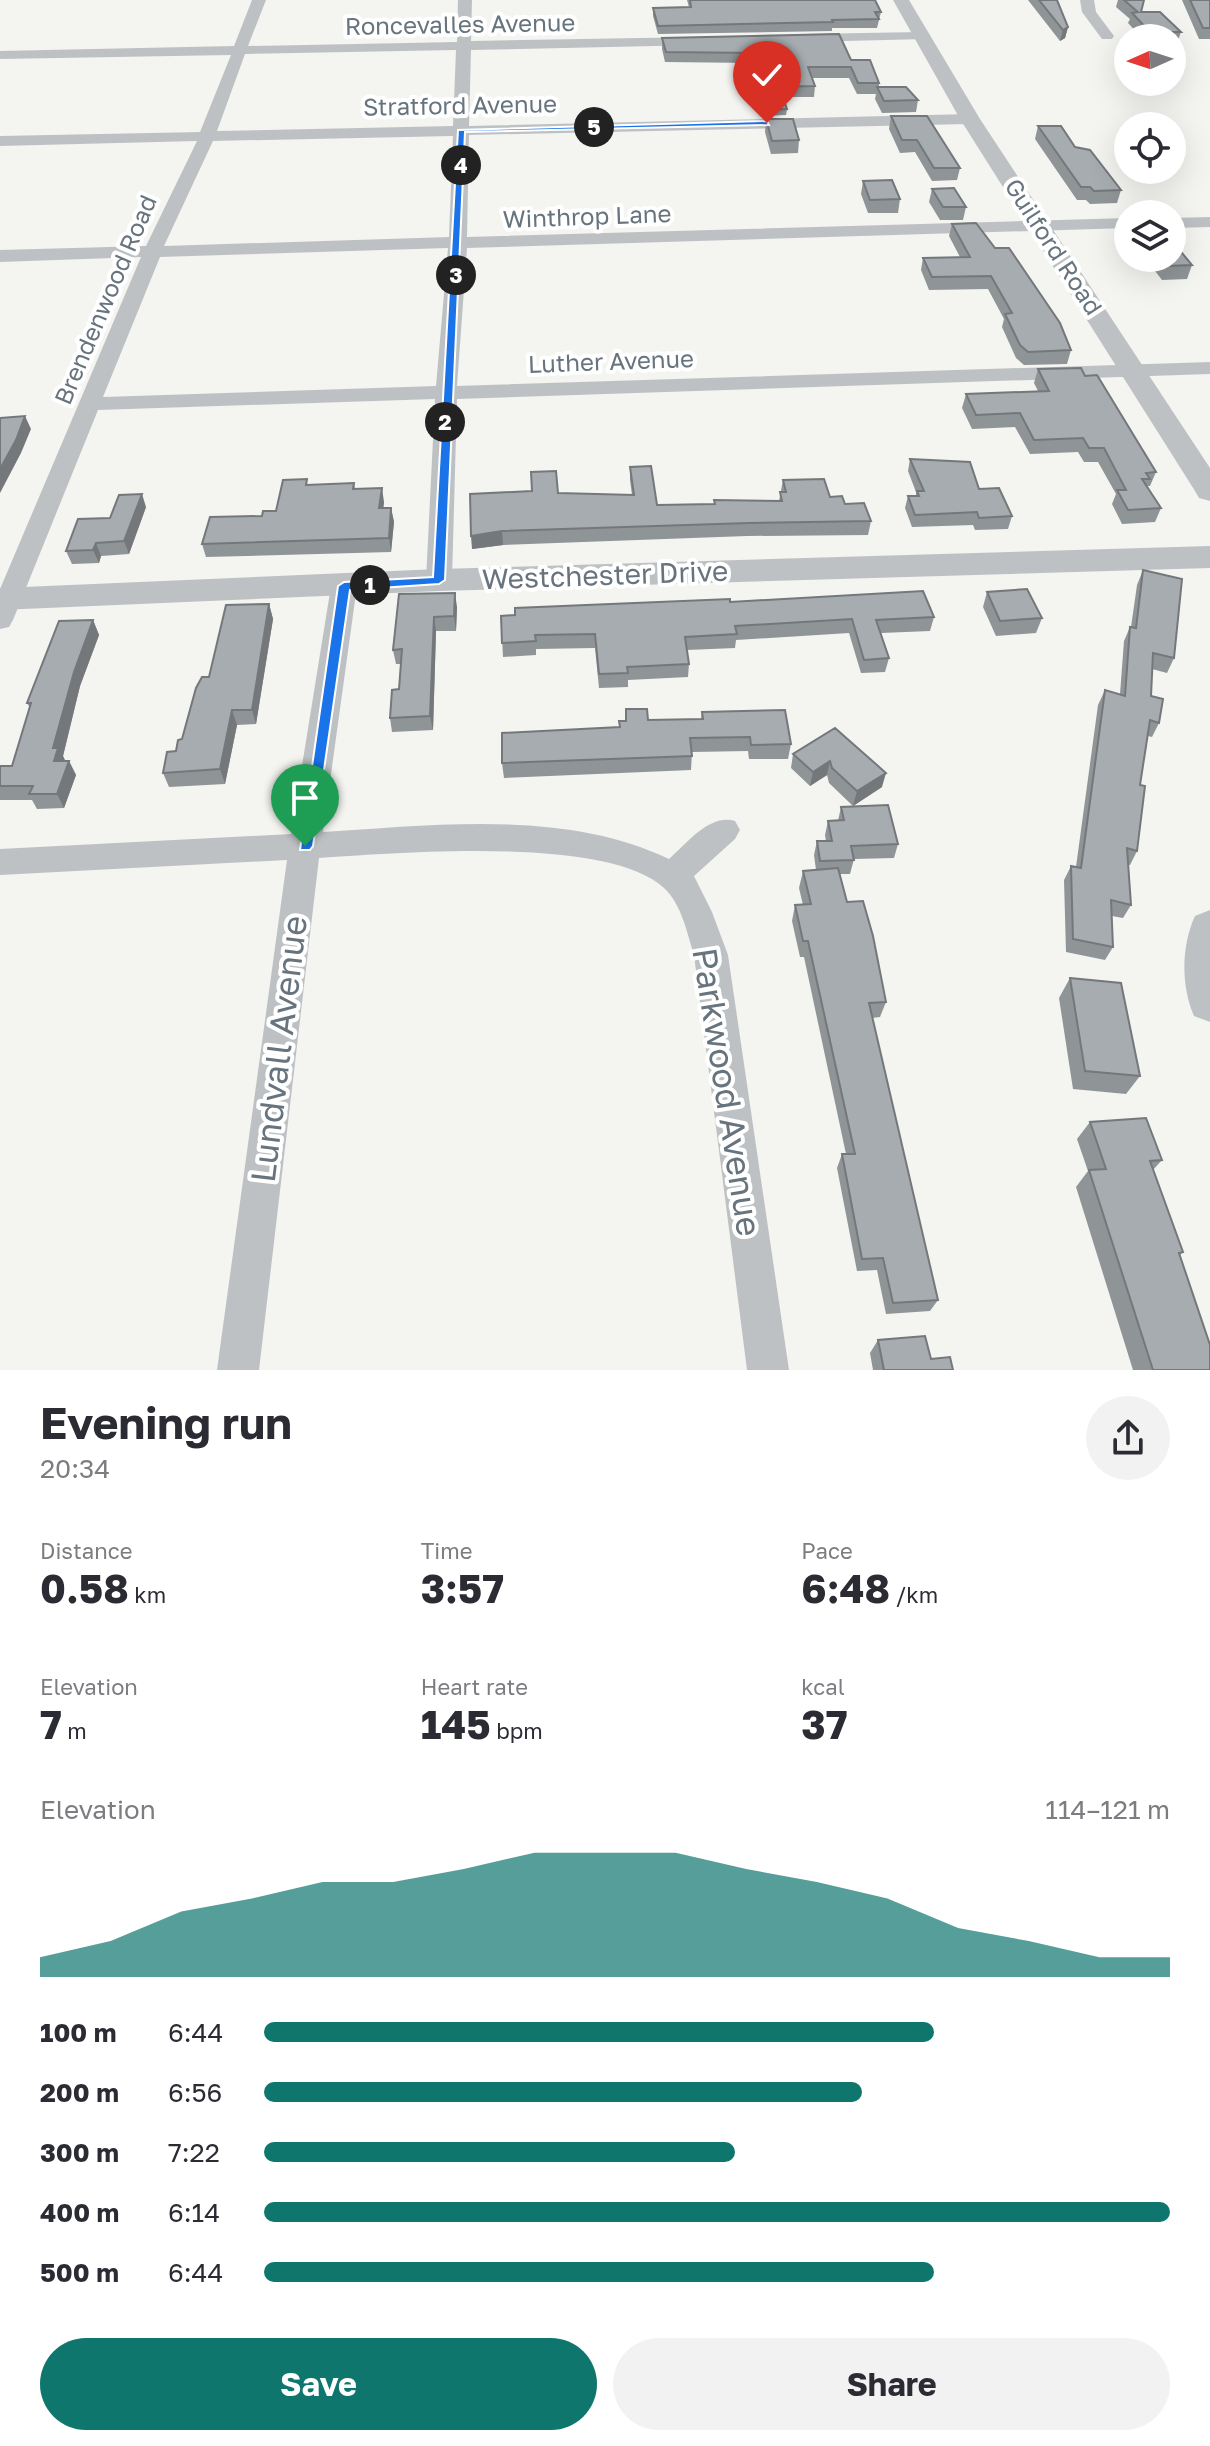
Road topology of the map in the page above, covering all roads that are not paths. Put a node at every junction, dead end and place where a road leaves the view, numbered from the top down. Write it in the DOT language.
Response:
graph roads {
  1 [pos="259,0"];
  2 [pos="465,0"];
  3 [pos="901,0"];
  4 [pos="1087,0"];
  5 [pos="921,36"];
  6 [pos="1107,36"];
  7 [pos="794,39"];
  8 [pos="715,41"];
  9 [pos="463,47"];
  10 [pos="239,51"];
  11 [pos="0,55"];
  12 [pos="970,119"];
  13 [pos="462,130"];
  14 [pos="206,137"];
  15 [pos="0,141"];
  16 [pos="1210,222"];
  17 [pos="1114,223"];
  18 [pos="1186,223"];
  19 [pos="1039,225"];
  20 [pos="458,245"];
  21 [pos="152,251"];
  22 [pos="0,256"];
  23 [pos="1210,368"];
  24 [pos="1133,371"];
  25 [pos="446,393"];
  26 [pos="90,404"];
  27 [pos="1210,491"];
  28 [pos="1210,557"];
  29 [pos="439,580"];
  30 [pos="344,586"];
  31 [pos="3,606"];
  32 [pos="724,830"];
  33 [pos="305,846"];
  34 [pos="0,862"];
  35 [pos="673,875"];
  36 [pos="1210,929"];
  37 [pos="1210,1002"];
  38 [pos="238,1370"];
  39 [pos="768,1370"];
  1 -- 10 [label="street, Brendenwood Road"];
  2 -- 9 [label="street"];
  3 -- 5 [label="street, Guilford Road"];
  4 -- 6 [label="street"];
  5 -- 7 [label="street"];
  5 -- 12 [label="street, Guilford Road"];
  8 -- 9 [label="street, Roncevalles Avenue"];
  9 -- 10 [label="street, Roncevalles Avenue"];
  9 -- 13 [label="street"];
  10 -- 11 [label="street, Roncevalles Avenue"];
  10 -- 14 [label="street, Brendenwood Road"];
  12 -- 13 [label="street, Stratford Avenue"];
  12 -- 19 [label="street, Guilford Road"];
  13 -- 14 [label="street, Stratford Avenue"];
  13 -- 20 [label="street"];
  14 -- 15 [label="street, Stratford Avenue"];
  14 -- 21 [label="street, Brendenwood Road"];
  16 -- 18 [label="street"];
  17 -- 19 [label="street, Winthrop Lane"];
  19 -- 20 [label="street, Winthrop Lane"];
  19 -- 24 [label="street, Guilford Road"];
  20 -- 21 [label="street, Winthrop Lane"];
  20 -- 25 [label="street"];
  21 -- 22 [label="street, Winthrop Lane"];
  21 -- 26 [label="street, Brendenwood Road"];
  23 -- 24 [label="street, Luther Avenue"];
  24 -- 25 [label="street, Luther Avenue"];
  24 -- 27 [label="street, Guilford Road"];
  25 -- 26 [label="street, Luther Avenue"];
  25 -- 29 [label="street"];
  26 -- 31 [label="street, Brendenwood Road"];
  28 -- 29 [label="street, Westchester Drive"];
  29 -- 30 [label="street, Westchester Drive"];
  30 -- 31 [label="street, Westchester Drive"];
  30 -- 33 [label="street, Lundvall Avenue"];
  32 -- 35 [label="street"];
  33 -- 34 [label="street"];
  33 -- 35 [label="street"];
  33 -- 38 [label="street, Lundvall Avenue"];
  35 -- 39 [label="street, Parkwood Avenue"];
  36 -- 37 [label="street"];
}
